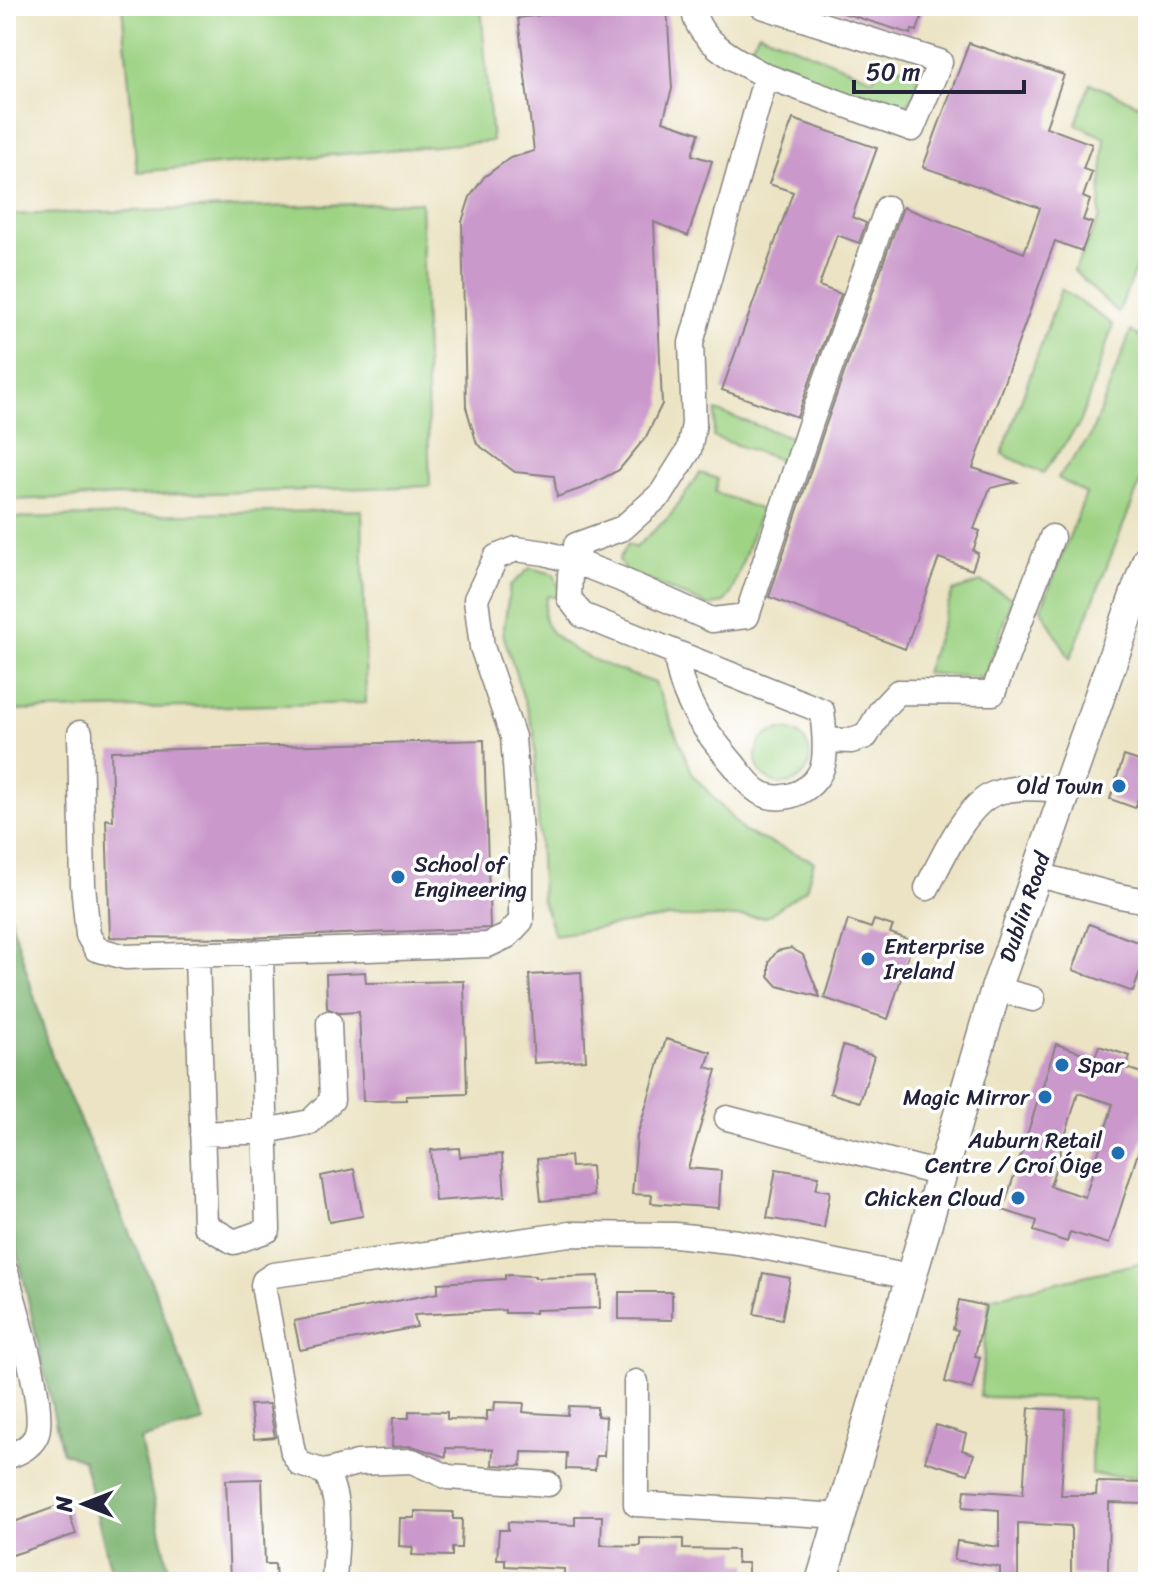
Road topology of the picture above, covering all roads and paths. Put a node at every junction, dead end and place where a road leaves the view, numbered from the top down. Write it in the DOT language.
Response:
graph roads {
  1 [pos="694,6"];
  2 [pos="762,6"];
  3 [pos="766,76"];
  4 [pos="887,208"];
  5 [pos="1052,537"];
  6 [pos="1148,559"];
  7 [pos="579,563"];
  8 [pos="676,653"];
  9 [pos="80,733"];
  10 [pos="825,740"];
  11 [pos="1065,790"];
  12 [pos="1035,874"];
  13 [pos="927,888"];
  14 [pos="1148,901"];
  15 [pos="261,953"];
  16 [pos="197,955"];
  17 [pos="996,989"];
  18 [pos="1033,999"];
  19 [pos="329,1023"];
  20 [pos="727,1118"];
  21 [pos="266,1131"];
  22 [pos="202,1134"];
  23 [pos="940,1174"];
  24 [pos="6,1272"];
  25 [pos="910,1277"];
  26 [pos="636,1382"];
  27 [pos="6,1457"];
  28 [pos="325,1472"];
  29 [pos="548,1484"];
  30 [pos="842,1516"];
  31 [pos="334,1582"];
  32 [pos="821,1582"];
  1 -- 3 [label="street"];
  2 -- 3 [label="street"];
  3 -- 7 [label="street"];
  4 -- 7 [label="street"];
  5 -- 10 [label="street"];
  6 -- 11 [label="main road, Dublin Road"];
  7 -- 8 [label="street"];
  7 -- 15 [label="street"];
  8 -- 10 [label="street"];
  8 -- 10 [label="street"];
  9 -- 16 [label="street"];
  11 -- 12 [label="main road, Dublin Road"];
  11 -- 13 [label="street"];
  12 -- 14 [label="street"];
  12 -- 17 [label="main road, Dublin Road"];
  15 -- 16 [label="street"];
  15 -- 21 [label="street"];
  16 -- 22 [label="street"];
  17 -- 18 [label="street"];
  17 -- 23 [label="main road, Dublin Road"];
  19 -- 21 [label="street"];
  20 -- 23 [label="street"];
  21 -- 22 [label="street"];
  21 -- 22 [label="street"];
  23 -- 25 [label="main road, Dublin Road"];
  24 -- 27 [label="street"];
  25 -- 28 [label="street"];
  25 -- 30 [label="main road, Dublin Road"];
  26 -- 30 [label="street"];
  28 -- 29 [label="street"];
  28 -- 31 [label="street"];
  30 -- 32 [label="main road, Dublin Road"];
}
